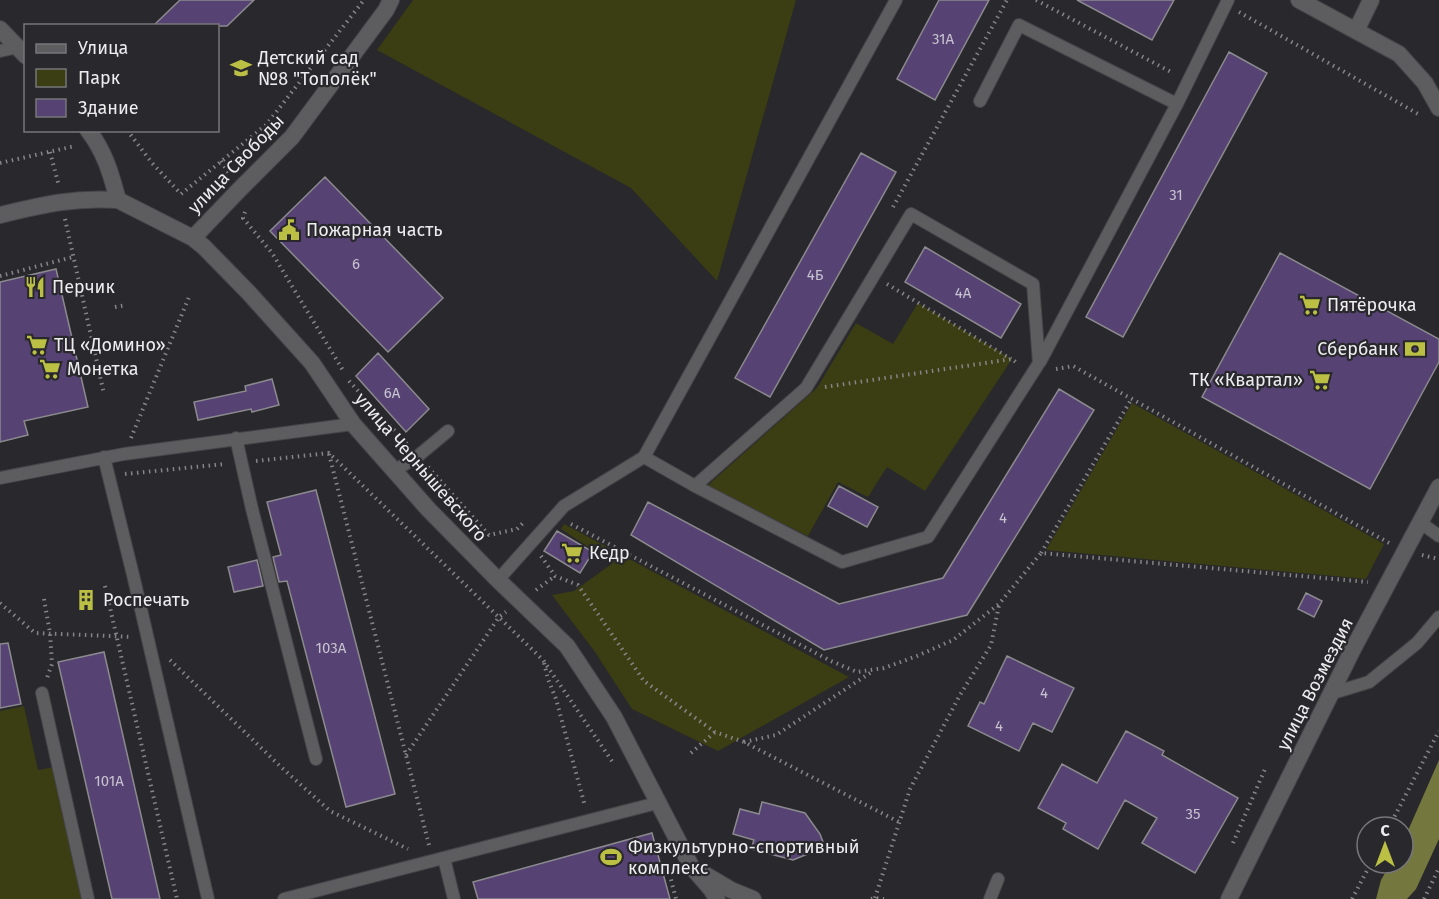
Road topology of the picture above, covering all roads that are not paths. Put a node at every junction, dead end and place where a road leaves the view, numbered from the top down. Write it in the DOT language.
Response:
graph roads {
  1 [pos="392,0"];
  2 [pos="896,0"];
  3 [pos="1299,0"];
  4 [pos="1371,0"];
  5 [pos="1227,2"];
  6 [pos="0,29"];
  7 [pos="1356,31"];
  8 [pos="0,51"];
  9 [pos="22,51"];
  10 [pos="980,101"];
  11 [pos="1177,104"];
  12 [pos="1434,114"];
  13 [pos="92,136"];
  14 [pos="118,201"];
  15 [pos="0,215"];
  16 [pos="193,238"];
  17 [pos="1036,368"];
  18 [pos="353,424"];
  19 [pos="448,431"];
  20 [pos="236,438"];
  21 [pos="104,457"];
  22 [pos="644,457"];
  23 [pos="394,471"];
  24 [pos="0,478"];
  25 [pos="695,486"];
  26 [pos="1439,487"];
  27 [pos="1421,523"];
  28 [pos="1439,536"];
  29 [pos="498,580"];
  30 [pos="1439,617"];
  31 [pos="42,693"];
  32 [pos="1333,693"];
  33 [pos="316,759"];
  34 [pos="657,803"];
  35 [pos="438,859"];
  36 [pos="690,866"];
  37 [pos="998,879"];
  38 [pos="88,899"];
  39 [pos="208,899"];
  40 [pos="284,899"];
  41 [pos="454,899"];
  42 [pos="717,899"];
  43 [pos="753,899"];
  44 [pos="990,899"];
  45 [pos="1229,899"];
  1 -- 16 [label="street, улица Свободы"];
  2 -- 22 [label="lane"];
  3 -- 7 [label="street"];
  4 -- 7 [label="street"];
  5 -- 11 [label="lane"];
  6 -- 9 [label="street"];
  7 -- 12 [label="street"];
  8 -- 9 [label="lane"];
  10 -- 11 [label="lane"];
  11 -- 17 [label="lane"];
  13 -- 14 [label="street"];
  14 -- 15 [label="street"];
  14 -- 16 [label="street, улица Чернышевского"];
  16 -- 18 [label="street, улица Чернышевского"];
  17 -- 25 [label="lane"];
  17 -- 25 [label="lane"];
  18 -- 20 [label="lane"];
  18 -- 23 [label="street, улица Чернышевского"];
  19 -- 23 [label="lane"];
  20 -- 21 [label="lane"];
  20 -- 33 [label="lane"];
  21 -- 24 [label="lane"];
  21 -- 39 [label="lane"];
  22 -- 25 [label="lane"];
  22 -- 29 [label="lane"];
  23 -- 29 [label="street, улица Чернышевского"];
  26 -- 27 [label="street, улица Возмездия"];
  27 -- 28 [label="lane"];
  27 -- 32 [label="street, улица Возмездия"];
  29 -- 34 [label="street, улица Чернышевского"];
  30 -- 32 [label="lane"];
  31 -- 38 [label="lane"];
  32 -- 45 [label="street, улица Возмездия"];
  34 -- 35 [label="lane"];
  34 -- 36 [label="street, улица Чернышевского"];
  35 -- 40 [label="lane"];
  35 -- 41 [label="lane"];
  36 -- 42 [label="street, улица Чернышевского"];
  36 -- 43 [label="street"];
  37 -- 44 [label="lane"];
}
